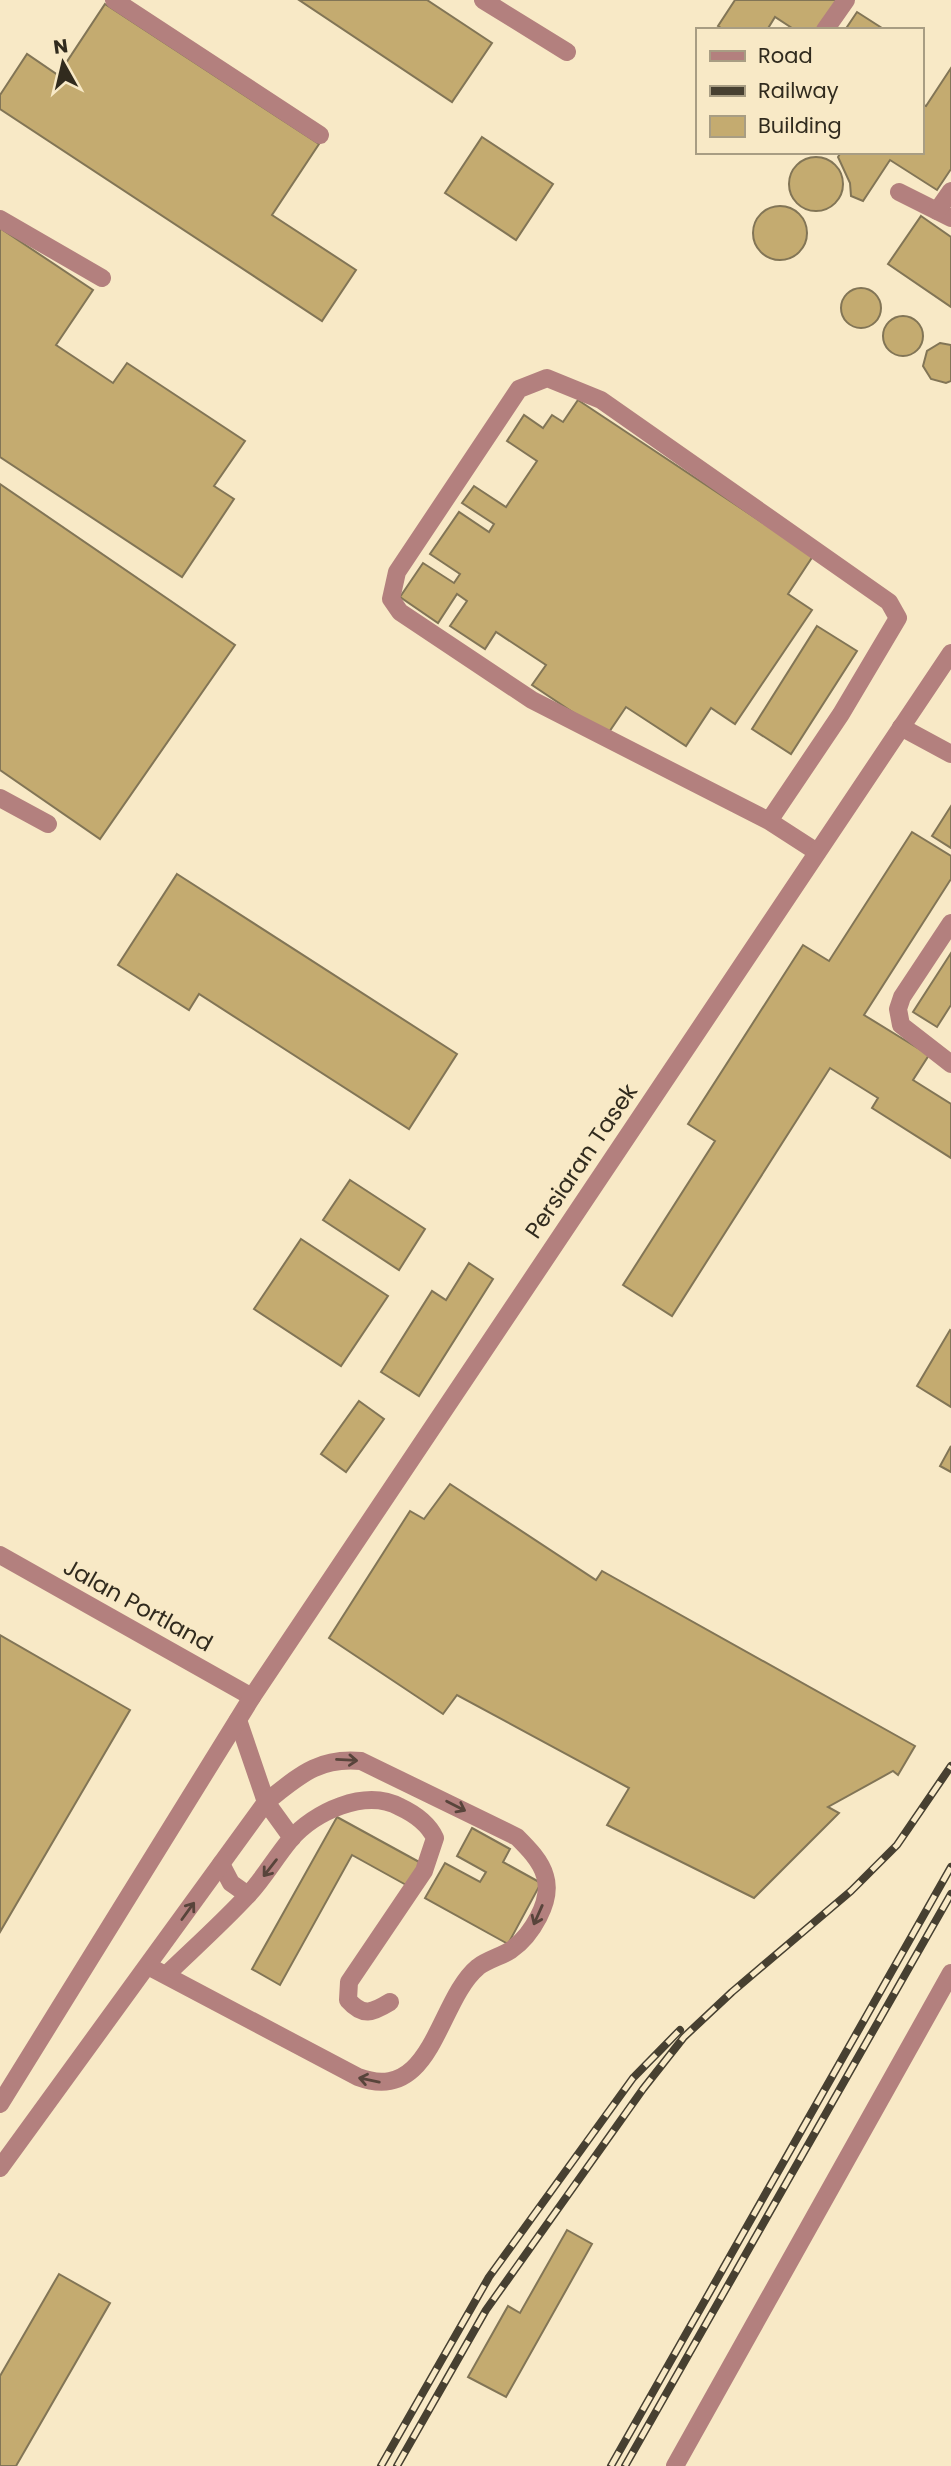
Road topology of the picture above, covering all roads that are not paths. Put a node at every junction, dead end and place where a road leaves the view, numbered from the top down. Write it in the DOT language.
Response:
graph roads {
  1 [pos="114,0"];
  2 [pos="483,0"];
  3 [pos="846,0"];
  4 [pos="826,28"];
  5 [pos="567,52"];
  6 [pos="320,135"];
  7 [pos="951,191"];
  8 [pos="899,192"];
  9 [pos="944,215"];
  10 [pos="0,219"];
  11 [pos="102,278"];
  12 [pos="950,656"];
  13 [pos="901,727"];
  14 [pos="951,754"];
  15 [pos="0,798"];
  16 [pos="769,821"];
  17 [pos="48,824"];
  18 [pos="817,852"];
  19 [pos="951,923"];
  20 [pos="951,1064"];
  21 [pos="0,1555"];
  22 [pos="252,1697"];
  23 [pos="238,1720"];
  24 [pos="395,1776"];
  25 [pos="386,1800"];
  26 [pos="266,1802"];
  27 [pos="292,1838"];
  28 [pos="221,1864"];
  29 [pos="248,1895"];
  30 [pos="148,1966"];
  31 [pos="951,1973"];
  32 [pos="167,1974"];
  33 [pos="390,2002"];
  34 [pos="0,2104"];
  35 [pos="0,2168"];
  36 [pos="675,2466"];
  1 -- 6 [label="street"];
  2 -- 5 [label="street"];
  3 -- 4 [label="street"];
  7 -- 9 [label="street"];
  8 -- 9 [label="street"];
  10 -- 11 [label="street"];
  12 -- 13 [label="street, Persiaran Tasek"];
  13 -- 14 [label="street"];
  13 -- 18 [label="street, Persiaran Tasek"];
  15 -- 17 [label="street"];
  16 -- 16 [label="street"];
  16 -- 18 [label="street"];
  18 -- 22 [label="street, Persiaran Tasek"];
  19 -- 20 [label="street"];
  21 -- 22 [label="street, Jalan Portland"];
  22 -- 23 [label="street, Persiaran Tasek"];
  23 -- 26 [label="street"];
  23 -- 34 [label="street, Persiaran Tasek"];
  24 -- 25 [label="street"];
  26 -- 24 [label="street, one-way"];
  24 -- 32 [label="street, one-way"];
  25 -- 27 [label="street"];
  25 -- 33 [label="street"];
  26 -- 27 [label="street"];
  26 -- 28 [label="street"];
  27 -- 29 [label="street, one-way"];
  28 -- 29 [label="street"];
  30 -- 28 [label="street, one-way"];
  29 -- 32 [label="street"];
  30 -- 32 [label="street"];
  30 -- 35 [label="street"];
  31 -- 36 [label="street"];
}
